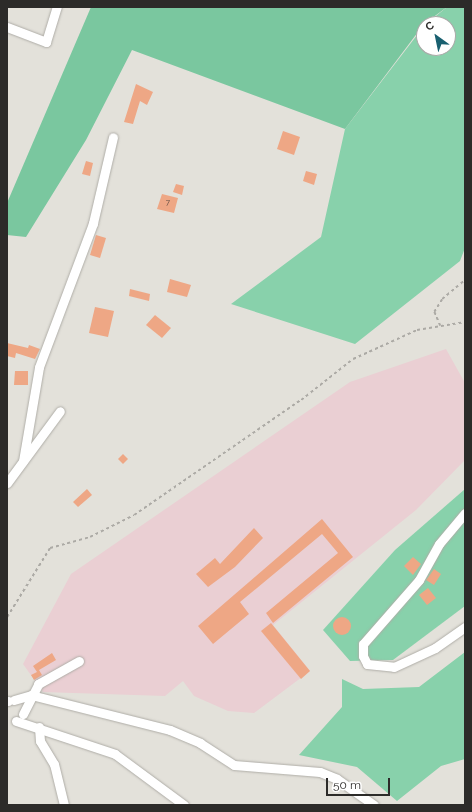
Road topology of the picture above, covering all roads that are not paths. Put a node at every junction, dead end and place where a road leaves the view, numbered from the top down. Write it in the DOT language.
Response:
graph roads {
  1 [pos="57,7"];
  2 [pos="7,27"];
  3 [pos="113,137"];
  4 [pos="60,411"];
  5 [pos="23,461"];
  6 [pos="7,483"];
  7 [pos="465,513"];
  8 [pos="465,627"];
  9 [pos="79,661"];
  10 [pos="31,695"];
  11 [pos="9,701"];
  12 [pos="23,714"];
  13 [pos="11,719"];
  14 [pos="39,727"];
  15 [pos="64,805"];
  16 [pos="184,805"];
  17 [pos="374,805"];
  1 -- 2 [label="street"];
  3 -- 5 [label="street"];
  4 -- 5 [label="street"];
  5 -- 6 [label="street"];
  7 -- 8 [label="street"];
  9 -- 10 [label="street"];
  10 -- 11 [label="street"];
  10 -- 12 [label="street"];
  10 -- 17 [label="street"];
  11 -- 12 [label="street"];
  12 -- 13 [label="street"];
  13 -- 14 [label="street"];
  14 -- 15 [label="street"];
  14 -- 16 [label="street"];
}
